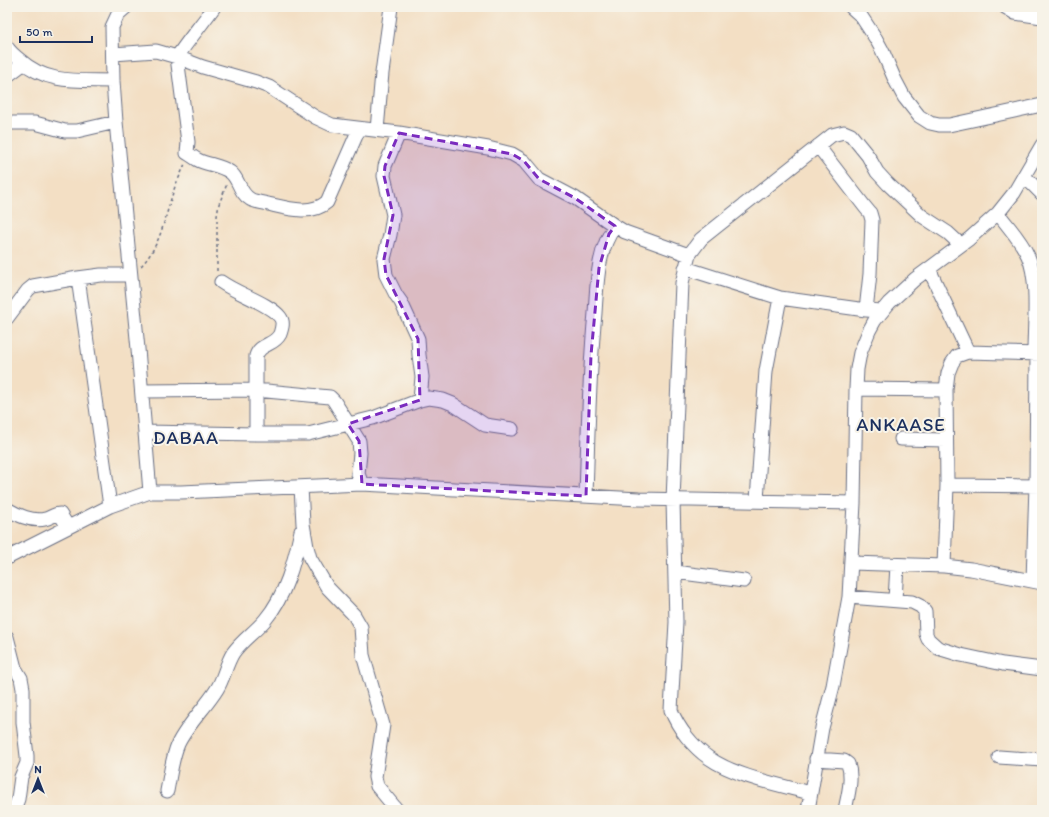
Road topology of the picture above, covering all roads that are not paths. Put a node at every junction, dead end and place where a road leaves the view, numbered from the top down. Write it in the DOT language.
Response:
graph roads {
  1 [pos="126,7"];
  2 [pos="214,7"];
  3 [pos="391,7"];
  4 [pos="851,7"];
  5 [pos="1005,7"];
  6 [pos="1042,17"];
  7 [pos="7,47"];
  8 [pos="113,54"];
  9 [pos="178,57"];
  10 [pos="24,64"];
  11 [pos="7,76"];
  12 [pos="113,81"];
  13 [pos="1042,105"];
  14 [pos="7,112"];
  15 [pos="116,122"];
  16 [pos="11,123"];
  17 [pos="359,128"];
  18 [pos="377,130"];
  19 [pos="399,133"];
  20 [pos="1042,145"];
  21 [pos="818,146"];
  22 [pos="1024,176"];
  23 [pos="1042,194"];
  24 [pos="998,213"];
  25 [pos="615,226"];
  26 [pos="961,245"];
  27 [pos="689,255"];
  28 [pos="685,268"];
  29 [pos="929,269"];
  30 [pos="130,275"];
  31 [pos="78,278"];
  32 [pos="221,282"];
  33 [pos="780,298"];
  34 [pos="866,310"];
  35 [pos="882,311"];
  36 [pos="7,318"];
  37 [pos="968,352"];
  38 [pos="1038,354"];
  39 [pos="856,389"];
  40 [pos="256,390"];
  41 [pos="946,390"];
  42 [pos="142,391"];
  43 [pos="420,400"];
  44 [pos="348,424"];
  45 [pos="512,429"];
  46 [pos="145,432"];
  47 [pos="256,434"];
  48 [pos="900,439"];
  49 [pos="946,440"];
  50 [pos="362,484"];
  51 [pos="947,485"];
  52 [pos="1039,486"];
  53 [pos="301,487"];
  54 [pos="150,492"];
  55 [pos="586,496"];
  56 [pos="673,500"];
  57 [pos="757,500"];
  58 [pos="854,503"];
  59 [pos="110,506"];
  60 [pos="7,510"];
  61 [pos="303,524"];
  62 [pos="68,527"];
  63 [pos="7,558"];
  64 [pos="852,563"];
  65 [pos="897,565"];
  66 [pos="944,566"];
  67 [pos="675,572"];
  68 [pos="744,581"];
  69 [pos="1037,582"];
  70 [pos="849,597"];
  71 [pos="895,600"];
  72 [pos="7,637"];
  73 [pos="1042,669"];
  74 [pos="999,757"];
  75 [pos="816,760"];
  76 [pos="1042,760"];
  77 [pos="167,791"];
  78 [pos="810,793"];
  79 [pos="14,810"];
  80 [pos="397,810"];
  81 [pos="808,810"];
  82 [pos="845,810"];
  1 -- 8 [label="street"];
  2 -- 9 [label="street"];
  3 -- 18 [label="street"];
  4 -- 13 [label="street"];
  5 -- 6 [label="street"];
  7 -- 10 [label="street"];
  8 -- 9 [label="street"];
  8 -- 12 [label="street"];
  9 -- 17 [label="street"];
  9 -- 17 [label="street"];
  10 -- 11 [label="street"];
  10 -- 12 [label="street"];
  12 -- 15 [label="street"];
  14 -- 16 [label="street"];
  15 -- 16 [label="street"];
  15 -- 30 [label="street"];
  17 -- 18 [label="street"];
  18 -- 19 [label="street"];
  19 -- 25 [label="street"];
  19 -- 43 [label="street"];
  20 -- 22 [label="street"];
  21 -- 26 [label="street"];
  21 -- 27 [label="street"];
  21 -- 34 [label="street"];
  22 -- 23 [label="street"];
  22 -- 24 [label="street"];
  24 -- 26 [label="street"];
  24 -- 38 [label="street"];
  25 -- 27 [label="street"];
  25 -- 55 [label="street"];
  26 -- 29 [label="street"];
  27 -- 28 [label="street"];
  28 -- 33 [label="street"];
  28 -- 56 [label="street"];
  29 -- 35 [label="street"];
  29 -- 37 [label="street"];
  30 -- 31 [label="street"];
  30 -- 42 [label="street"];
  31 -- 36 [label="street"];
  31 -- 59 [label="street"];
  32 -- 40 [label="street"];
  33 -- 34 [label="street"];
  33 -- 57 [label="street"];
  34 -- 35 [label="street"];
  35 -- 39 [label="street"];
  37 -- 38 [label="street"];
  37 -- 41 [label="street"];
  38 -- 52 [label="street"];
  39 -- 41 [label="street"];
  39 -- 58 [label="street"];
  40 -- 42 [label="street"];
  40 -- 44 [label="street"];
  40 -- 47 [label="street"];
  41 -- 49 [label="street"];
  42 -- 46 [label="street"];
  43 -- 44 [label="street"];
  43 -- 45 [label="street"];
  44 -- 47 [label="street"];
  44 -- 50 [label="street"];
  46 -- 47 [label="street"];
  46 -- 54 [label="street"];
  48 -- 49 [label="street"];
  49 -- 51 [label="street"];
  50 -- 53 [label="street"];
  50 -- 55 [label="street"];
  51 -- 52 [label="street"];
  51 -- 66 [label="street"];
  52 -- 69 [label="street"];
  53 -- 54 [label="street"];
  53 -- 61 [label="street"];
  54 -- 59 [label="street"];
  55 -- 56 [label="street"];
  56 -- 57 [label="street"];
  56 -- 67 [label="street"];
  57 -- 58 [label="street"];
  58 -- 64 [label="street"];
  59 -- 62 [label="street"];
  60 -- 62 [label="street"];
  61 -- 77 [label="street"];
  61 -- 80 [label="street"];
  62 -- 63 [label="street"];
  64 -- 65 [label="street"];
  64 -- 70 [label="street"];
  65 -- 66 [label="street"];
  65 -- 71 [label="street"];
  66 -- 69 [label="street"];
  67 -- 68 [label="street"];
  67 -- 78 [label="street"];
  70 -- 71 [label="street"];
  70 -- 75 [label="street"];
  71 -- 73 [label="street"];
  72 -- 79 [label="street"];
  74 -- 76 [label="street"];
  75 -- 78 [label="street"];
  75 -- 82 [label="street"];
  78 -- 81 [label="street"];
}
